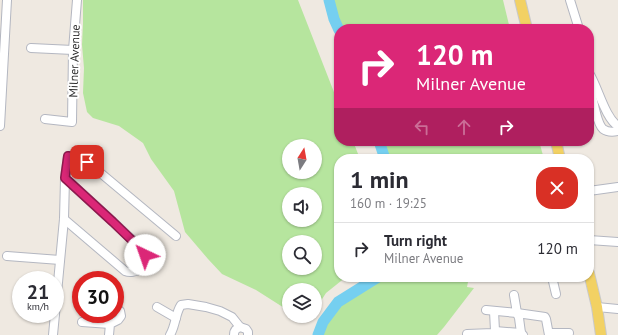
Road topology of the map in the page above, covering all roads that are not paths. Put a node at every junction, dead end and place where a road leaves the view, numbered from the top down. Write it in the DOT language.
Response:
graph roads {
  1 [pos="7,0"];
  2 [pos="77,0"];
  3 [pos="520,0"];
  4 [pos="570,0"];
  5 [pos="527,24"];
  6 [pos="577,24"];
  7 [pos="32,48"];
  8 [pos="73,50"];
  9 [pos="594,82"];
  10 [pos="594,105"];
  11 [pos="0,116"];
  12 [pos="45,119"];
  13 [pos="0,126"];
  14 [pos="618,126"];
  15 [pos="618,131"];
  16 [pos="65,178"];
  17 [pos="618,187"];
  18 [pos="594,190"];
  19 [pos="64,219"];
  20 [pos="176,236"];
  21 [pos="594,240"];
  22 [pos="618,242"];
  23 [pos="7,256"];
  24 [pos="60,260"];
  25 [pos="59,271"];
  26 [pos="553,282"];
  27 [pos="591,282"];
  28 [pos="556,294"];
  29 [pos="514,295"];
  30 [pos="157,307"];
  31 [pos="597,307"];
  32 [pos="618,308"];
  33 [pos="517,313"];
  34 [pos="176,318"];
  35 [pos="54,323"];
  36 [pos="96,323"];
  37 [pos="110,324"];
  38 [pos="240,327"];
  39 [pos="494,333"];
  40 [pos="569,333"];
  41 [pos="467,334"];
  42 [pos="522,334"];
  43 [pos="549,334"];
  44 [pos="53,335"];
  45 [pos="109,335"];
  46 [pos="170,335"];
  47 [pos="234,335"];
  48 [pos="248,335"];
  49 [pos="601,335"];
  1 -- 11 [label="street"];
  2 -- 8 [label="street, Milner Avenue"];
  3 -- 5 [label="main road"];
  4 -- 6 [label="street"];
  7 -- 8 [label="street"];
  8 -- 12 [label="street, Milner Avenue"];
  9 -- 14 [label="street"];
  10 -- 15 [label="street"];
  11 -- 13 [label="street"];
  16 -- 19 [label="street"];
  16 -- 19 [label="street"];
  16 -- 20 [label="street"];
  17 -- 18 [label="street"];
  19 -- 24 [label="street"];
  21 -- 22 [label="street"];
  23 -- 24 [label="street"];
  24 -- 25 [label="street"];
  26 -- 28 [label="street"];
  27 -- 31 [label="main road"];
  29 -- 33 [label="street"];
  30 -- 34 [label="street"];
  31 -- 32 [label="street"];
  31 -- 49 [label="main road"];
  33 -- 39 [label="street"];
  33 -- 42 [label="street"];
  33 -- 43 [label="street"];
  34 -- 38 [label="street"];
  34 -- 46 [label="street"];
  35 -- 44 [label="street"];
  36 -- 37 [label="street"];
  37 -- 45 [label="street"];
  38 -- 47 [label="street"];
  38 -- 48 [label="street"];
  39 -- 41 [label="street"];
  39 -- 42 [label="street"];
  40 -- 43 [label="street"];
}
